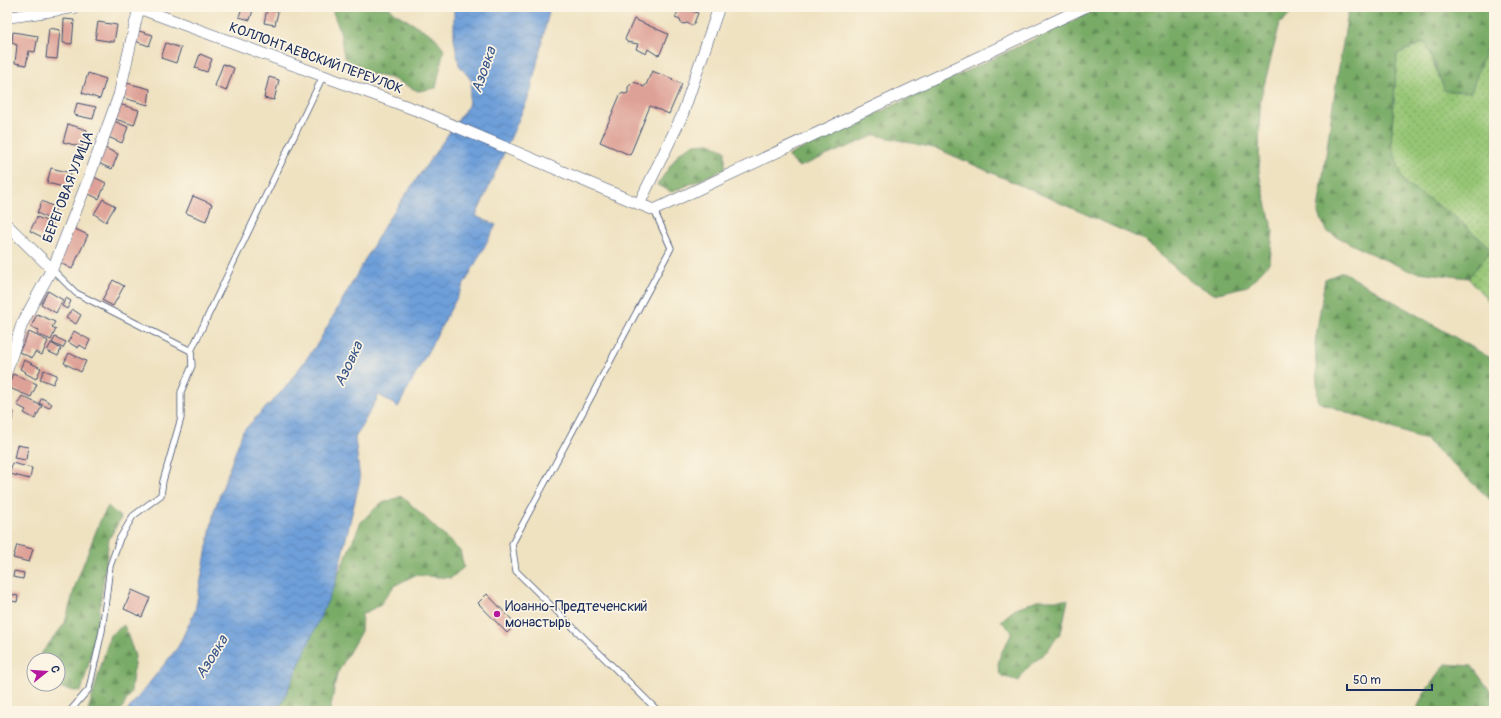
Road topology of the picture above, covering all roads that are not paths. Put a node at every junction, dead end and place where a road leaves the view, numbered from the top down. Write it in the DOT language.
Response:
graph roads {
  1 [pos="77,7"];
  2 [pos="138,7"];
  3 [pos="719,7"];
  4 [pos="1085,7"];
  5 [pos="7,17"];
  6 [pos="323,76"];
  7 [pos="639,204"];
  8 [pos="654,210"];
  9 [pos="7,225"];
  10 [pos="52,269"];
  11 [pos="191,351"];
  12 [pos="7,370"];
  13 [pos="70,711"];
  14 [pos="658,711"];
  1 -- 5 [label="street"];
  2 -- 6 [label="street, КОЛЛОНТАЕВСКИЙ ПЕРЕУЛОК"];
  2 -- 10 [label="street, БЕРЕГОВАЯ УЛИЦА"];
  3 -- 7 [label="street"];
  4 -- 8 [label="street"];
  6 -- 7 [label="street, КОЛЛОНТАЕВСКИЙ ПЕРЕУЛОК"];
  6 -- 11 [label="lane"];
  7 -- 8 [label="street, КОЛЛОНТАЕВСКИЙ ПЕРЕУЛОК"];
  8 -- 14 [label="lane"];
  9 -- 10 [label="street"];
  10 -- 11 [label="lane"];
  10 -- 12 [label="street, БЕРЕГОВАЯ УЛИЦА"];
  11 -- 13 [label="lane"];
}
